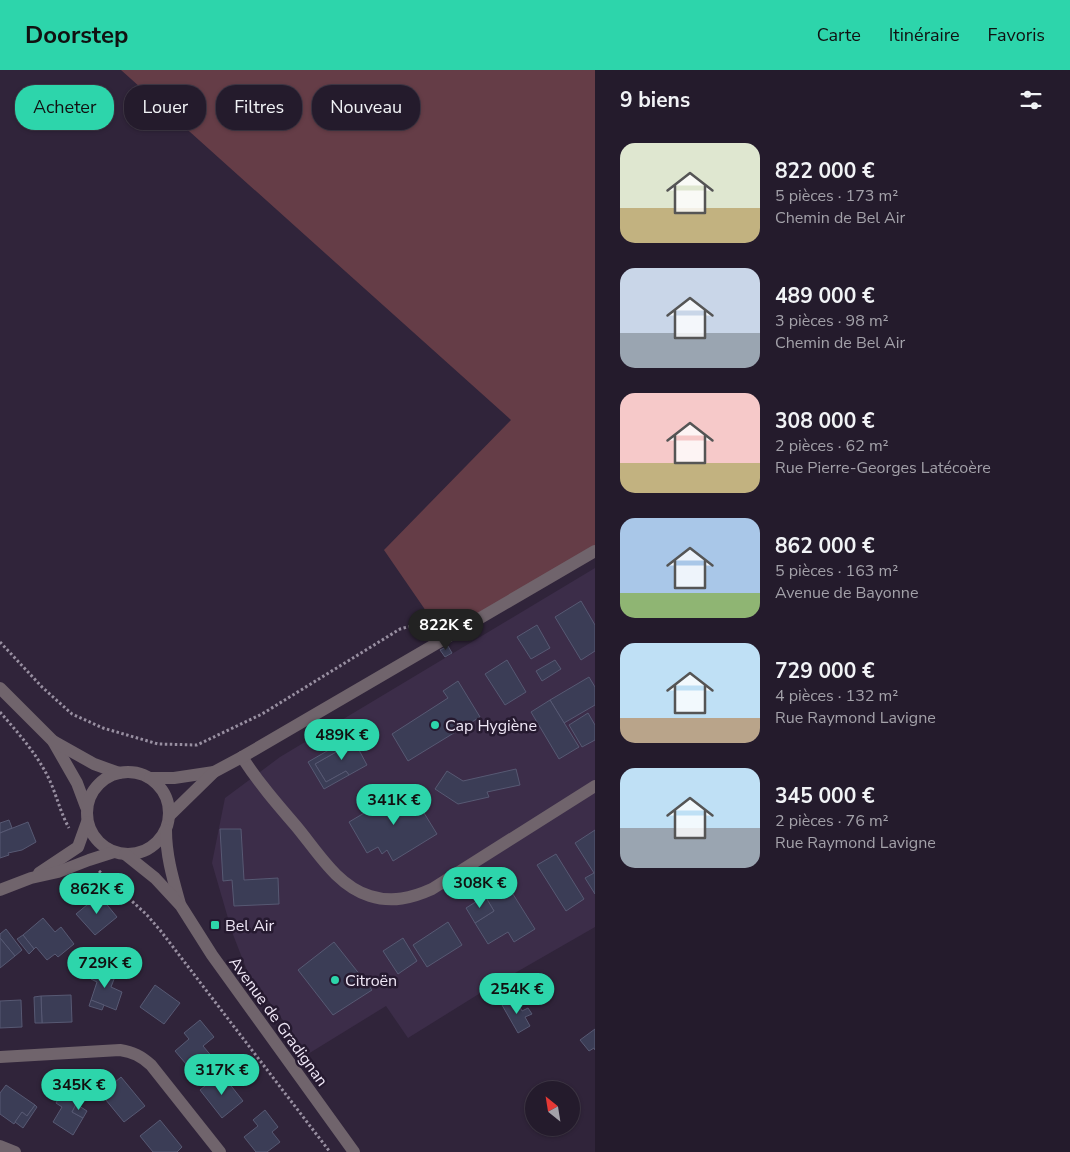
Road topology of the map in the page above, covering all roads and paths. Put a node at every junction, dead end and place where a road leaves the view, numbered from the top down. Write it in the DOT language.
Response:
graph roads {
  1 [pos="595,550"];
  2 [pos="453,620"];
  3 [pos="0,642"];
  4 [pos="0,688"];
  5 [pos="0,712"];
  6 [pos="53,741"];
  7 [pos="242,757"];
  8 [pos="214,772"];
  9 [pos="119,773"];
  10 [pos="150,778"];
  11 [pos="595,786"];
  12 [pos="86,807"];
  13 [pos="169,816"];
  14 [pos="87,822"];
  15 [pos="166,830"];
  16 [pos="78,847"];
  17 [pos="120,853"];
  18 [pos="89,860"];
  19 [pos="31,878"];
  20 [pos="0,890"];
  21 [pos="181,906"];
  22 [pos="0,1057"];
  23 [pos="0,1146"];
  24 [pos="16,1152"];
  25 [pos="220,1152"];
  26 [pos="330,1152"];
  27 [pos="354,1152"];
  1 -- 7 [label="street"];
  2 -- 3 [label="path"];
  4 -- 6 [label="street"];
  5 -- 16 [label="path"];
  6 -- 9 [label="street"];
  6 -- 12 [label="street"];
  7 -- 8 [label="street"];
  7 -- 11 [label="street"];
  8 -- 10 [label="street"];
  8 -- 13 [label="street"];
  9 -- 10 [label="street"];
  9 -- 12 [label="street"];
  10 -- 13 [label="street"];
  12 -- 14 [label="street"];
  13 -- 15 [label="street"];
  14 -- 16 [label="street"];
  14 -- 17 [label="street"];
  15 -- 17 [label="street"];
  15 -- 21 [label="street, Avenue de Gradignan"];
  16 -- 19 [label="street"];
  17 -- 18 [label="street"];
  17 -- 21 [label="street, Avenue de Gradignan"];
  18 -- 19 [label="street"];
  18 -- 26 [label="path"];
  19 -- 20 [label="street"];
  21 -- 27 [label="street, Avenue de Gradignan"];
  22 -- 25 [label="street"];
  23 -- 24 [label="street"];
}
